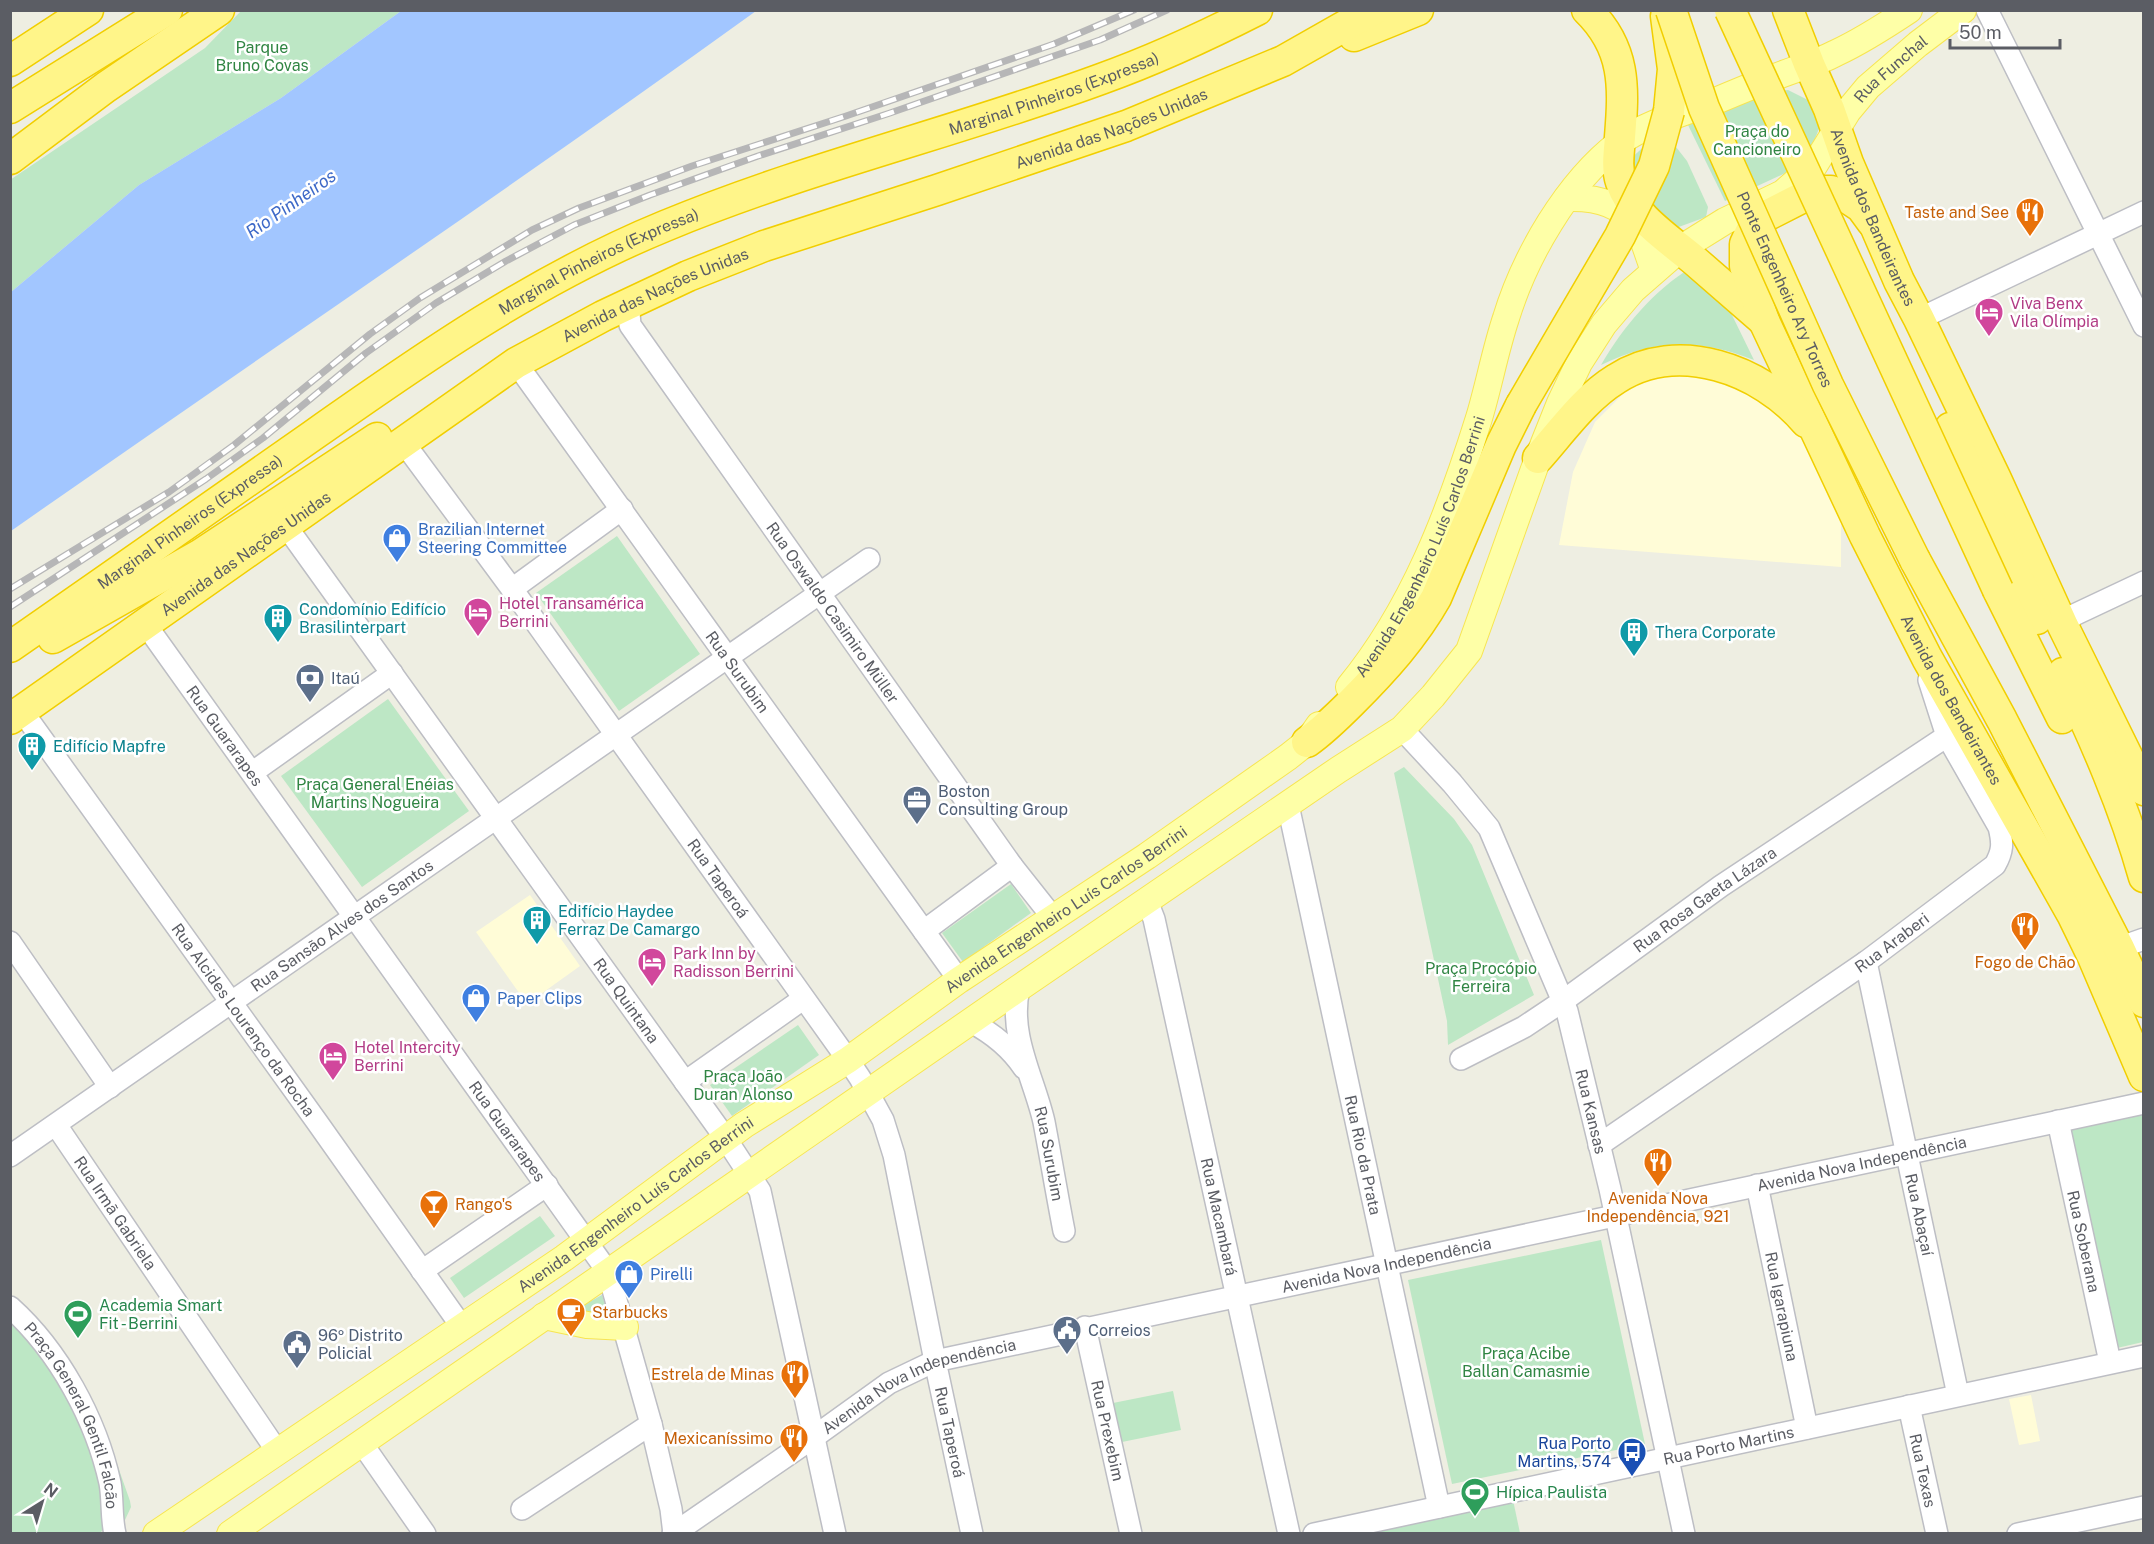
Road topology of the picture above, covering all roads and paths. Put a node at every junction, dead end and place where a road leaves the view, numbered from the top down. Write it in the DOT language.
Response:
graph roads {
  1 [pos="88,10"];
  2 [pos="167,10"];
  3 [pos="219,10"];
  4 [pos="1257,10"];
  5 [pos="1373,10"];
  6 [pos="1418,10"];
  7 [pos="1587,10"];
  8 [pos="1665,10"];
  9 [pos="1671,10"];
  10 [pos="1730,10"];
  11 [pos="1788,10"];
  12 [pos="1909,10"];
  13 [pos="1963,10"];
  14 [pos="1987,10"];
  15 [pos="10,61"];
  16 [pos="1283,61"];
  17 [pos="1809,64"];
  18 [pos="1733,94"];
  19 [pos="10,108"];
  20 [pos="1836,133"];
  21 [pos="1620,142"];
  22 [pos="10,159"];
  23 [pos="1567,198"];
  24 [pos="2144,212"];
  25 [pos="1872,222"];
  26 [pos="2098,234"];
  27 [pos="1680,249"];
  28 [pos="1654,270"];
  29 [pos="1899,281"];
  30 [pos="634,302"];
  31 [pos="603,316"];
  32 [pos="1919,319"];
  33 [pos="1764,321"];
  34 [pos="2144,326"];
  35 [pos="516,363"];
  36 [pos="404,442"];
  37 [pos="1538,458"];
  38 [pos="1829,458"];
  39 [pos="622,509"];
  40 [pos="286,526"];
  41 [pos="869,559"];
  42 [pos="1915,560"];
  43 [pos="2144,582"];
  44 [pos="1928,586"];
  45 [pos="512,589"];
  46 [pos="819,593"];
  47 [pos="146,625"];
  48 [pos="2063,626"];
  49 [pos="10,647"];
  50 [pos="728,658"];
  51 [pos="1927,658"];
  52 [pos="10,660"];
  53 [pos="392,673"];
  54 [pos="16,715"];
  55 [pos="1402,729"];
  56 [pos="616,736"];
  57 [pos="1947,736"];
  58 [pos="1307,742"];
  59 [pos="253,772"];
  60 [pos="2144,790"];
  61 [pos="1288,805"];
  62 [pos="496,819"];
  63 [pos="1012,866"];
  64 [pos="2144,879"];
  65 [pos="1147,901"];
  66 [pos="2072,914"];
  67 [pos="356,916"];
  68 [pos="1054,919"];
  69 [pos="924,931"];
  70 [pos="10,942"];
  71 [pos="2118,948"];
  72 [pos="1866,962"];
  73 [pos="959,980"];
  74 [pos="1019,988"];
  75 [pos="803,999"];
  76 [pos="1563,1001"];
  77 [pos="2144,1002"];
  78 [pos="231,1003"];
  79 [pos="971,1022"];
  80 [pos="1461,1059"];
  81 [pos="848,1060"];
  82 [pos="2144,1076"];
  83 [pos="1029,1077"];
  84 [pos="684,1082"];
  85 [pos="110,1087"];
  86 [pos="868,1094"];
  87 [pos="2144,1103"];
  88 [pos="2058,1121"];
  89 [pos="56,1125"];
  90 [pos="726,1139"];
  91 [pos="1599,1145"];
  92 [pos="1907,1153"];
  93 [pos="10,1156"];
  94 [pos="750,1175"];
  95 [pos="547,1185"];
  96 [pos="1757,1185"];
  97 [pos="1615,1215"];
  98 [pos="1064,1231"];
  99 [pos="588,1242"];
  100 [pos="1387,1263"];
  101 [pos="422,1271"];
  102 [pos="608,1272"];
  103 [pos="1237,1295"];
  104 [pos="10,1307"];
  105 [pos="544,1316"];
  106 [pos="625,1327"];
  107 [pos="1085,1327"];
  108 [pos="462,1328"];
  109 [pos="2144,1356"];
  110 [pos="934,1361"];
  111 [pos="2110,1362"];
  112 [pos="1958,1395"];
  113 [pos="1909,1406"];
  114 [pos="651,1424"];
  115 [pos="1807,1428"];
  116 [pos="814,1437"];
  117 [pos="361,1442"];
  118 [pos="277,1451"];
  119 [pos="1668,1458"];
  120 [pos="1439,1507"];
  121 [pos="2144,1507"];
  122 [pos="522,1509"];
  123 [pos="242,1530"];
  124 [pos="115,1533"];
  125 [pos="156,1533"];
  126 [pos="425,1533"];
  127 [pos="674,1533"];
  128 [pos="835,1533"];
  129 [pos="972,1533"];
  130 [pos="1131,1533"];
  131 [pos="1289,1533"];
  132 [pos="1314,1533"];
  133 [pos="1684,1533"];
  134 [pos="1937,1533"];
  135 [pos="2018,1533"];
  1 -- 15 [label="highway"];
  2 -- 19 [label="highway"];
  3 -- 22 [label="highway"];
  4 -- 49 [label="highway, Marginal Pinheiros (Expressa)"];
  5 -- 16 [label="highway, Avenida das Nações Unidas"];
  6 -- 16 [label="highway"];
  7 -- 21 [label="highway"];
  8 -- 58 [label="highway, bridge"];
  9 -- 42 [label="highway, Ponte Engenheiro Ary Torres, bridge"];
  10 -- 64 [label="highway, bridge"];
  11 -- 17 [label="highway, Avenida dos Bandeirantes"];
  12 -- 17 [label="main road, Rua Funchal"];
  13 -- 20 [label="main road, Rua Funchal"];
  14 -- 26 [label="street"];
  16 -- 30 [label="highway, Avenida das Nações Unidas"];
  17 -- 18 [label="main road, Rua Funchal"];
  17 -- 20 [label="highway, Avenida dos Bandeirantes"];
  18 -- 21 [label="main road, Avenida Engenheiro Luís Carlos Berrini"];
  20 -- 25 [label="highway, Avenida dos Bandeirantes"];
  20 -- 27 [label="main road, Rua Funchal"];
  21 -- 23 [label="main road, Avenida Engenheiro Luís Carlos Berrini"];
  21 -- 27 [label="highway"];
  23 -- 28 [label="main road"];
  23 -- 58 [label="main road, Avenida Engenheiro Luís Carlos Berrini"];
  24 -- 26 [label="street"];
  25 -- 29 [label="highway, Avenida dos Bandeirantes"];
  25 -- 33 [label="highway, Avenida dos Bandeirantes"];
  26 -- 32 [label="street"];
  26 -- 34 [label="street"];
  27 -- 28 [label="main road, Rua Funchal"];
  27 -- 33 [label="highway"];
  28 -- 37 [label="main road"];
  29 -- 32 [label="highway, Avenida dos Bandeirantes"];
  29 -- 64 [label="highway"];
  30 -- 31 [label="highway, Avenida das Nações Unidas"];
  30 -- 46 [label="street, Rua Oswaldo Casimiro Müller"];
  31 -- 35 [label="highway, Avenida das Nações Unidas"];
  31 -- 52 [label="highway"];
  32 -- 48 [label="highway, Avenida dos Bandeirantes"];
  33 -- 38 [label="highway, Avenida dos Bandeirantes"];
  35 -- 36 [label="highway, Avenida das Nações Unidas"];
  35 -- 39 [label="street, Rua Surubim"];
  36 -- 40 [label="highway, Avenida das Nações Unidas"];
  36 -- 45 [label="street, Rua Taperoá"];
  37 -- 38 [label="highway"];
  37 -- 55 [label="main road"];
  38 -- 51 [label="highway, Avenida dos Bandeirantes"];
  39 -- 45 [label="street"];
  39 -- 50 [label="street, Rua Surubim"];
  40 -- 47 [label="highway, Avenida das Nações Unidas"];
  40 -- 53 [label="street, Rua Quintana"];
  41 -- 46 [label="street, Rua Sansão Alves dos Santos"];
  42 -- 44 [label="highway, Avenida dos Bandeirantes"];
  43 -- 48 [label="street"];
  44 -- 66 [label="highway"];
  44 -- 71 [label="highway, Avenida dos Bandeirantes"];
  45 -- 56 [label="street, Rua Taperoá"];
  46 -- 50 [label="street, Rua Sansão Alves dos Santos"];
  46 -- 63 [label="street, Rua Oswaldo Casimiro Müller"];
  47 -- 54 [label="highway, Avenida das Nações Unidas"];
  47 -- 59 [label="street, Rua Guararapes"];
  48 -- 60 [label="highway, Avenida dos Bandeirantes"];
  50 -- 56 [label="street, Rua Sansão Alves dos Santos"];
  50 -- 69 [label="street, Rua Surubim"];
  51 -- 57 [label="street, Rua Araberi"];
  51 -- 66 [label="highway, Avenida dos Bandeirantes"];
  53 -- 59 [label="street"];
  53 -- 62 [label="street, Rua Quintana"];
  54 -- 78 [label="street, Rua Alcides Lourenço da Rocha"];
  55 -- 61 [label="main road"];
  55 -- 76 [label="street, Rua Kansas"];
  56 -- 62 [label="street, Rua Sansão Alves dos Santos"];
  56 -- 75 [label="street, Rua Taperoá"];
  57 -- 72 [label="street, Rua Araberi"];
  57 -- 76 [label="street, Rua Rosa Gaeta Lázara"];
  58 -- 68 [label="main road, Avenida Engenheiro Luís Carlos Berrini"];
  59 -- 67 [label="street, Rua Guararapes"];
  61 -- 65 [label="main road"];
  61 -- 100 [label="street, Rua Rio da Prata"];
  62 -- 67 [label="street, Rua Sansão Alves dos Santos"];
  62 -- 84 [label="street, Rua Quintana"];
  63 -- 68 [label="street, Rua Oswaldo Casimiro Müller"];
  63 -- 69 [label="street"];
  65 -- 74 [label="main road"];
  65 -- 103 [label="street, Rua Macambará"];
  66 -- 71 [label="highway, Avenida dos Bandeirantes"];
  67 -- 78 [label="street, Rua Sansão Alves dos Santos"];
  67 -- 95 [label="street, Rua Guararapes"];
  68 -- 73 [label="main road, Avenida Engenheiro Luís Carlos Berrini"];
  69 -- 73 [label="street, Rua Surubim"];
  70 -- 85 [label="street"];
  71 -- 77 [label="highway, Avenida dos Bandeirantes"];
  71 -- 82 [label="highway, Avenida dos Bandeirantes"];
  72 -- 91 [label="street, Rua Araberi"];
  72 -- 92 [label="street, Rua Abaçaí"];
  73 -- 81 [label="main road, Avenida Engenheiro Luís Carlos Berrini"];
  74 -- 79 [label="main road"];
  74 -- 83 [label="street, Rua Surubim"];
  75 -- 81 [label="street, Rua Taperoá"];
  75 -- 84 [label="street"];
  76 -- 80 [label="street, Rua Rosa Gaeta Lázara"];
  76 -- 91 [label="street, Rua Kansas"];
  78 -- 85 [label="street, Rua Sansão Alves dos Santos"];
  78 -- 101 [label="street, Rua Alcides Lourenço da Rocha"];
  79 -- 83 [label="street, Rua Surubim"];
  79 -- 86 [label="main road"];
  81 -- 86 [label="street, Rua Taperoá"];
  81 -- 90 [label="main road, Avenida Engenheiro Luís Carlos Berrini"];
  83 -- 98 [label="street, Rua Surubim"];
  84 -- 90 [label="street, Rua Quintana"];
  85 -- 89 [label="street, Rua Sansão Alves dos Santos"];
  86 -- 94 [label="main road"];
  86 -- 110 [label="street, Rua Taperoá"];
  87 -- 88 [label="street, Avenida Nova Independência"];
  88 -- 92 [label="street, Avenida Nova Independência"];
  88 -- 111 [label="street, Rua Soberana"];
  89 -- 93 [label="street, Rua Sansão Alves dos Santos"];
  89 -- 118 [label="street, Rua Irmã Gabriela"];
  90 -- 94 [label="street, Rua Quintana"];
  90 -- 99 [label="main road, Avenida Engenheiro Luís Carlos Berrini"];
  91 -- 97 [label="street, Rua Kansas"];
  92 -- 96 [label="street, Avenida Nova Independência"];
  92 -- 112 [label="street, Rua Abaçaí"];
  94 -- 102 [label="main road"];
  94 -- 116 [label="street, Rua Quintana"];
  95 -- 99 [label="street, Rua Guararapes"];
  95 -- 101 [label="street"];
  96 -- 97 [label="street, Avenida Nova Independência"];
  96 -- 115 [label="street, Rua Igarapiuna"];
  97 -- 100 [label="street, Avenida Nova Independência"];
  97 -- 119 [label="street, Rua Kansas"];
  99 -- 102 [label="street, Rua Guararapes"];
  99 -- 108 [label="main road, Avenida Engenheiro Luís Carlos Berrini"];
  100 -- 103 [label="street, Avenida Nova Independência"];
  100 -- 120 [label="street, Rua Rio da Prata"];
  101 -- 108 [label="street, Rua Alcides Lourenço da Rocha"];
  102 -- 105 [label="main road"];
  102 -- 106 [label="street, Rua Guararapes"];
  103 -- 107 [label="street, Avenida Nova Independência"];
  103 -- 131 [label="street, Rua Macambará"];
  104 -- 124 [label="street, Praça General Gentil Falcão"];
  105 -- 106 [label="main road"];
  105 -- 117 [label="main road"];
  106 -- 114 [label="street, Rua Guararapes"];
  107 -- 110 [label="street, Avenida Nova Independência"];
  107 -- 130 [label="street, Rua Prexebim"];
  108 -- 118 [label="main road, Avenida Engenheiro Luís Carlos Berrini"];
  109 -- 111 [label="street, Rua Porto Martins"];
  110 -- 116 [label="street, Avenida Nova Independência"];
  110 -- 129 [label="street, Rua Taperoá"];
  111 -- 112 [label="street, Rua Porto Martins"];
  112 -- 113 [label="street, Rua Porto Martins"];
  113 -- 115 [label="street, Rua Porto Martins"];
  113 -- 134 [label="street, Rua Texas"];
  114 -- 122 [label="street"];
  114 -- 127 [label="street, Rua Guararapes"];
  115 -- 119 [label="street, Rua Porto Martins"];
  116 -- 127 [label="street, Avenida Nova Independência"];
  116 -- 128 [label="street, Rua Quintana"];
  117 -- 123 [label="main road"];
  117 -- 126 [label="street"];
  118 -- 125 [label="main road, Avenida Engenheiro Luís Carlos Berrini"];
  119 -- 120 [label="street, Rua Porto Martins"];
  119 -- 133 [label="street, Rua Kansas"];
  120 -- 132 [label="street, Rua Porto Martins"];
  121 -- 135 [label="street"];
}
